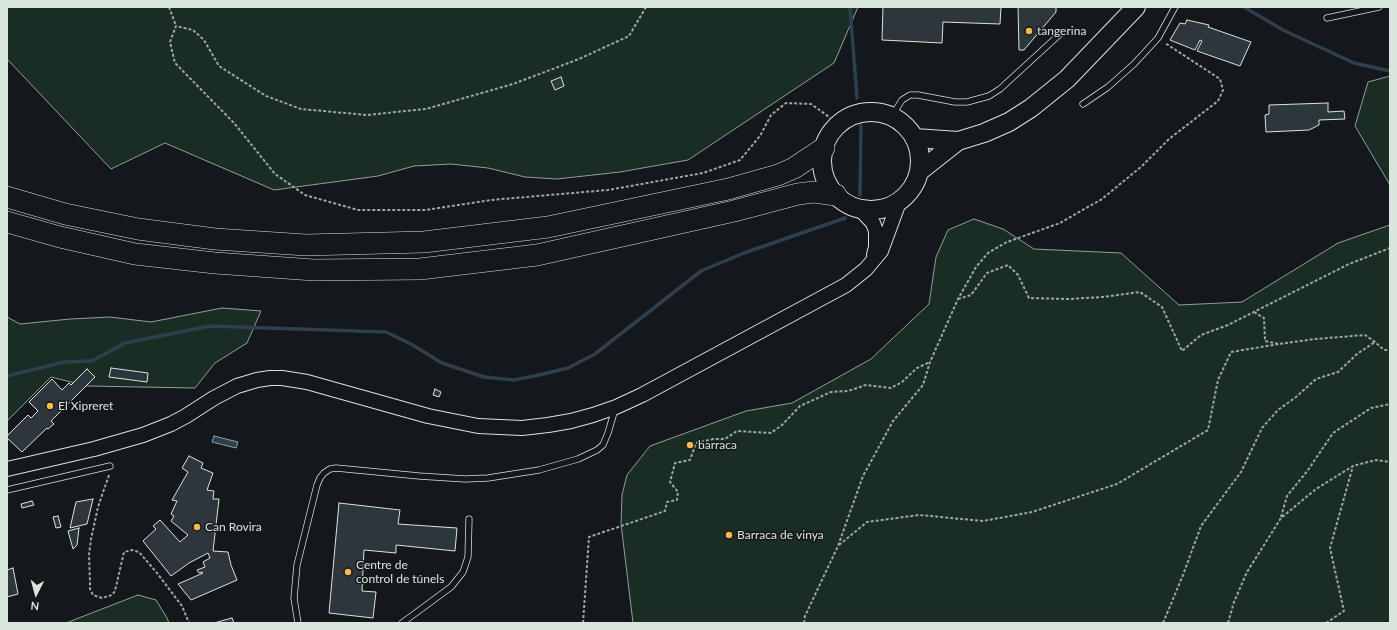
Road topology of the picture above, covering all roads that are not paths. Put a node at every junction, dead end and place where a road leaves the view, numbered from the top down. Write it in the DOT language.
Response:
graph roads {
  1 [pos="1136,7"];
  2 [pos="1175,7"];
  3 [pos="1379,7"];
  4 [pos="1327,18"];
  5 [pos="1060,34"];
  6 [pos="1083,104"];
  7 [pos="892,116"];
  8 [pos="915,138"];
  9 [pos="958,140"];
  10 [pos="824,148"];
  11 [pos="920,171"];
  12 [pos="836,195"];
  13 [pos="7,197"];
  14 [pos="899,202"];
  15 [pos="860,209"];
  16 [pos="7,222"];
  17 [pos="872,261"];
  18 [pos="616,407"];
  19 [pos="110,466"];
  20 [pos="7,469"];
  21 [pos="7,490"];
  22 [pos="469,519"];
  23 [pos="298,623"];
  24 [pos="402,623"];
  1 -- 9 [label="main road"];
  2 -- 6 [label="lane"];
  3 -- 4 [label="lane"];
  5 -- 7 [label="lane"];
  7 -- 8 [label="main road"];
  7 -- 10 [label="main road"];
  8 -- 9 [label="main road"];
  8 -- 11 [label="main road"];
  9 -- 11 [label="main road"];
  10 -- 12 [label="main road"];
  10 -- 13 [label="highway"];
  11 -- 14 [label="main road"];
  12 -- 15 [label="main road"];
  12 -- 16 [label="highway"];
  14 -- 15 [label="main road"];
  14 -- 17 [label="street"];
  15 -- 17 [label="street"];
  17 -- 18 [label="street"];
  18 -- 20 [label="street"];
  18 -- 23 [label="lane"];
  19 -- 21 [label="lane"];
  22 -- 24 [label="lane"];
}
